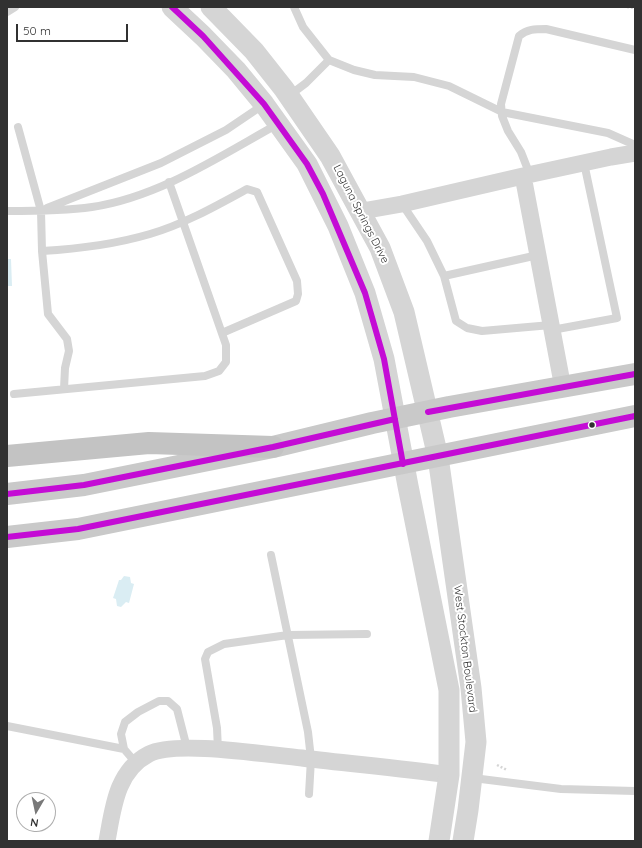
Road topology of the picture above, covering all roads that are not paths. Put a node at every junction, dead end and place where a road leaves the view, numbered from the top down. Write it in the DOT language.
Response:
graph roads {
  1 [pos="16,7"];
  2 [pos="172,7"];
  3 [pos="211,7"];
  4 [pos="294,7"];
  5 [pos="7,12"];
  6 [pos="203,36"];
  7 [pos="635,50"];
  8 [pos="329,60"];
  9 [pos="290,96"];
  10 [pos="264,104"];
  11 [pos="502,112"];
  12 [pos="279,124"];
  13 [pos="18,127"];
  14 [pos="635,145"];
  15 [pos="635,153"];
  16 [pos="330,156"];
  17 [pos="584,163"];
  18 [pos="306,164"];
  19 [pos="527,176"];
  20 [pos="169,182"];
  21 [pos="402,204"];
  22 [pos="7,211"];
  23 [pos="41,211"];
  24 [pos="362,211"];
  25 [pos="182,221"];
  26 [pos="42,251"];
  27 [pos="538,255"];
  28 [pos="444,276"];
  29 [pos="552,327"];
  30 [pos="222,333"];
  31 [pos="635,374"];
  32 [pos="564,388"];
  33 [pos="64,389"];
  34 [pos="14,394"];
  35 [pos="428,412"];
  36 [pos="635,416"];
  37 [pos="395,418"];
  38 [pos="273,447"];
  39 [pos="7,456"];
  40 [pos="438,457"];
  41 [pos="404,464"];
  42 [pos="7,494"];
  43 [pos="7,537"];
  44 [pos="271,555"];
  45 [pos="367,634"];
  46 [pos="288,635"];
  47 [pos="7,726"];
  48 [pos="187,748"];
  49 [pos="124,749"];
  50 [pos="218,750"];
  51 [pos="311,759"];
  52 [pos="136,763"];
  53 [pos="449,775"];
  54 [pos="472,778"];
  55 [pos="635,791"];
  56 [pos="309,794"];
  57 [pos="107,841"];
  58 [pos="438,841"];
  59 [pos="462,841"];
  1 -- 5 [label="lane"];
  2 -- 6 [label="street"];
  3 -- 9 [label="street, Laguna Springs Drive"];
  4 -- 8 [label="lane"];
  6 -- 9 [label="street"];
  6 -- 10 [label="street"];
  7 -- 11 [label="lane"];
  8 -- 9 [label="lane"];
  8 -- 11 [label="lane"];
  9 -- 16 [label="street, Laguna Springs Drive"];
  10 -- 12 [label="street"];
  10 -- 16 [label="street"];
  10 -- 23 [label="lane"];
  11 -- 14 [label="lane"];
  11 -- 19 [label="lane"];
  12 -- 18 [label="street"];
  12 -- 20 [label="lane"];
  13 -- 23 [label="lane"];
  15 -- 17 [label="street"];
  16 -- 24 [label="street, Laguna Springs Drive"];
  17 -- 19 [label="street"];
  17 -- 29 [label="lane"];
  18 -- 24 [label="street"];
  18 -- 37 [label="street"];
  19 -- 21 [label="street"];
  19 -- 27 [label="street"];
  20 -- 23 [label="lane"];
  20 -- 25 [label="lane"];
  21 -- 24 [label="street"];
  21 -- 28 [label="lane"];
  22 -- 23 [label="lane"];
  23 -- 26 [label="lane"];
  24 -- 35 [label="street, Laguna Springs Drive"];
  25 -- 26 [label="lane"];
  25 -- 30 [label="lane"];
  25 -- 30 [label="lane"];
  26 -- 33 [label="lane"];
  27 -- 28 [label="lane"];
  27 -- 29 [label="street"];
  28 -- 29 [label="lane"];
  29 -- 32 [label="street"];
  30 -- 33 [label="lane"];
  31 -- 32 [label="main road"];
  32 -- 35 [label="main road"];
  33 -- 34 [label="lane"];
  35 -- 37 [label="main road"];
  35 -- 40 [label="street, Laguna Springs Drive"];
  36 -- 40 [label="main road"];
  37 -- 38 [label="main road"];
  37 -- 41 [label="street"];
  38 -- 39 [label="highway"];
  38 -- 42 [label="main road"];
  40 -- 41 [label="main road"];
  40 -- 54 [label="street, West Stockton Boulevard"];
  41 -- 43 [label="main road"];
  41 -- 53 [label="street, West Stockton Boulevard"];
  44 -- 46 [label="lane"];
  45 -- 46 [label="lane"];
  46 -- 50 [label="lane"];
  46 -- 51 [label="lane"];
  47 -- 49 [label="lane"];
  48 -- 49 [label="lane"];
  48 -- 50 [label="street"];
  48 -- 52 [label="street"];
  49 -- 52 [label="lane"];
  50 -- 51 [label="street"];
  51 -- 53 [label="street"];
  51 -- 56 [label="lane"];
  52 -- 57 [label="street"];
  53 -- 58 [label="street, West Stockton Boulevard"];
  54 -- 55 [label="lane"];
  54 -- 59 [label="street, West Stockton Boulevard"];
}
